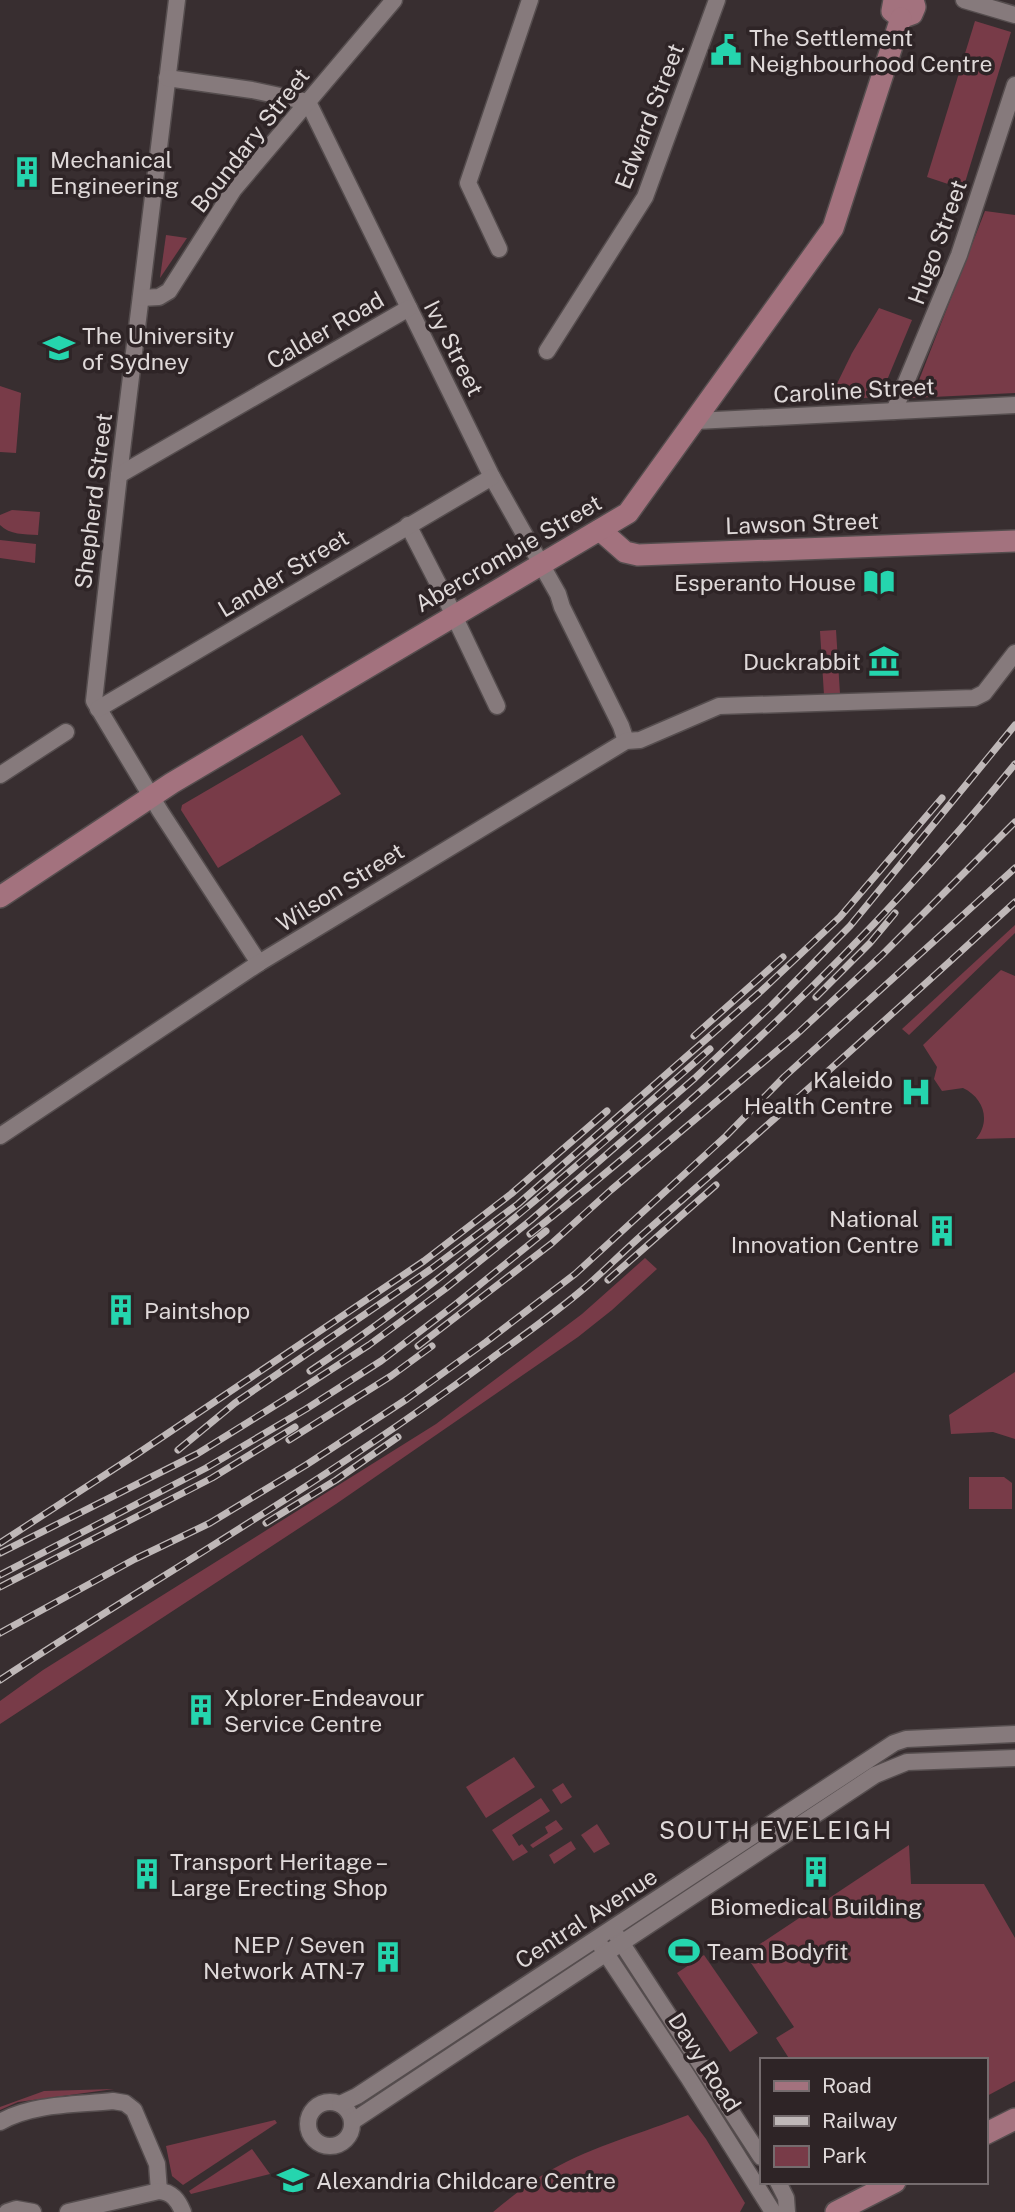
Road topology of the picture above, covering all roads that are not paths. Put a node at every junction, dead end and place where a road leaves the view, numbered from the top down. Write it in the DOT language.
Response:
graph roads {
  1 [pos="177,0"];
  2 [pos="394,0"];
  3 [pos="530,0"];
  4 [pos="717,0"];
  5 [pos="964,0"];
  6 [pos="896,4"];
  7 [pos="1015,15"];
  8 [pos="167,78"];
  9 [pos="1015,85"];
  10 [pos="308,102"];
  11 [pos="499,249"];
  12 [pos="141,298"];
  13 [pos="409,308"];
  14 [pos="547,351"];
  15 [pos="1015,405"];
  16 [pos="894,411"];
  17 [pos="696,421"];
  18 [pos="119,475"];
  19 [pos="492,477"];
  20 [pos="408,525"];
  21 [pos="600,530"];
  22 [pos="1015,541"];
  23 [pos="541,564"];
  24 [pos="454,615"];
  25 [pos="1015,653"];
  26 [pos="497,706"];
  27 [pos="98,709"];
  28 [pos="66,732"];
  29 [pos="626,741"];
  30 [pos="0,775"];
  31 [pos="152,797"];
  32 [pos="0,897"];
  33 [pos="259,963"];
  34 [pos="0,1136"];
  35 [pos="1015,1734"];
  36 [pos="1015,1758"];
  37 [pos="612,1928"];
  38 [pos="596,1938"];
  39 [pos="622,1943"];
  40 [pos="606,1953"];
  41 [pos="703,2067"];
  42 [pos="688,2077"];
  43 [pos="340,2104"];
  44 [pos="1015,2119"];
  45 [pos="353,2121"];
  46 [pos="0,2122"];
  47 [pos="987,2133"];
  48 [pos="760,2155"];
  49 [pos="779,2184"];
  50 [pos="891,2184"];
  51 [pos="159,2190"];
  52 [pos="7,2212"];
  53 [pos="33,2212"];
  54 [pos="68,2212"];
  55 [pos="183,2212"];
  56 [pos="773,2212"];
  57 [pos="787,2212"];
  58 [pos="836,2212"];
  1 -- 8 [label="street, Shepherd Street"];
  2 -- 10 [label="street, Boundary Street"];
  3 -- 11 [label="street"];
  4 -- 14 [label="street, Edward Street"];
  5 -- 7 [label="street"];
  6 -- 17 [label="street, Abercrombie Street"];
  8 -- 10 [label="street"];
  8 -- 12 [label="street, Shepherd Street"];
  9 -- 16 [label="street, Hugo Street"];
  10 -- 12 [label="street, Boundary Street"];
  10 -- 13 [label="street, Ivy Street"];
  12 -- 18 [label="street, Shepherd Street"];
  13 -- 18 [label="street, Calder Road"];
  13 -- 19 [label="street, Ivy Street"];
  15 -- 16 [label="street, Caroline Street"];
  16 -- 17 [label="street, Caroline Street"];
  17 -- 21 [label="street, Abercrombie Street"];
  18 -- 27 [label="street, Shepherd Street"];
  19 -- 20 [label="street, Lander Street"];
  19 -- 23 [label="street, Ivy Street"];
  20 -- 24 [label="street"];
  20 -- 27 [label="street, Lander Street"];
  21 -- 22 [label="street, Lawson Street"];
  21 -- 23 [label="street, Abercrombie Street"];
  23 -- 24 [label="street, Abercrombie Street"];
  23 -- 29 [label="street, Ivy Street"];
  24 -- 26 [label="street"];
  24 -- 31 [label="street, Abercrombie Street"];
  25 -- 29 [label="street, Wilson Street"];
  27 -- 31 [label="street, Shepherd Street"];
  28 -- 30 [label="street"];
  29 -- 33 [label="street, Wilson Street"];
  31 -- 32 [label="street, Abercrombie Street"];
  31 -- 33 [label="street, Shepherd Street"];
  33 -- 34 [label="street, Wilson Street"];
  35 -- 37 [label="street, Central Avenue"];
  36 -- 39 [label="street, Central Avenue"];
  37 -- 38 [label="street, Central Avenue"];
  37 -- 39 [label="street, Davy Road"];
  38 -- 40 [label="street, Davy Road"];
  38 -- 43 [label="street, Central Avenue"];
  39 -- 40 [label="street, Central Avenue"];
  39 -- 41 [label="street, Davy Road"];
  40 -- 42 [label="street, Davy Road"];
  40 -- 45 [label="street, Central Avenue"];
  41 -- 42 [label="street"];
  41 -- 48 [label="street, Davy Road"];
  42 -- 56 [label="street, Davy Road"];
  43 -- 45 [label="street"];
  43 -- 45 [label="street"];
  44 -- 47 [label="street"];
  46 -- 51 [label="street"];
  49 -- 57 [label="street"];
  50 -- 58 [label="street"];
  51 -- 54 [label="street"];
  51 -- 55 [label="street"];
  52 -- 53 [label="street"];
}
